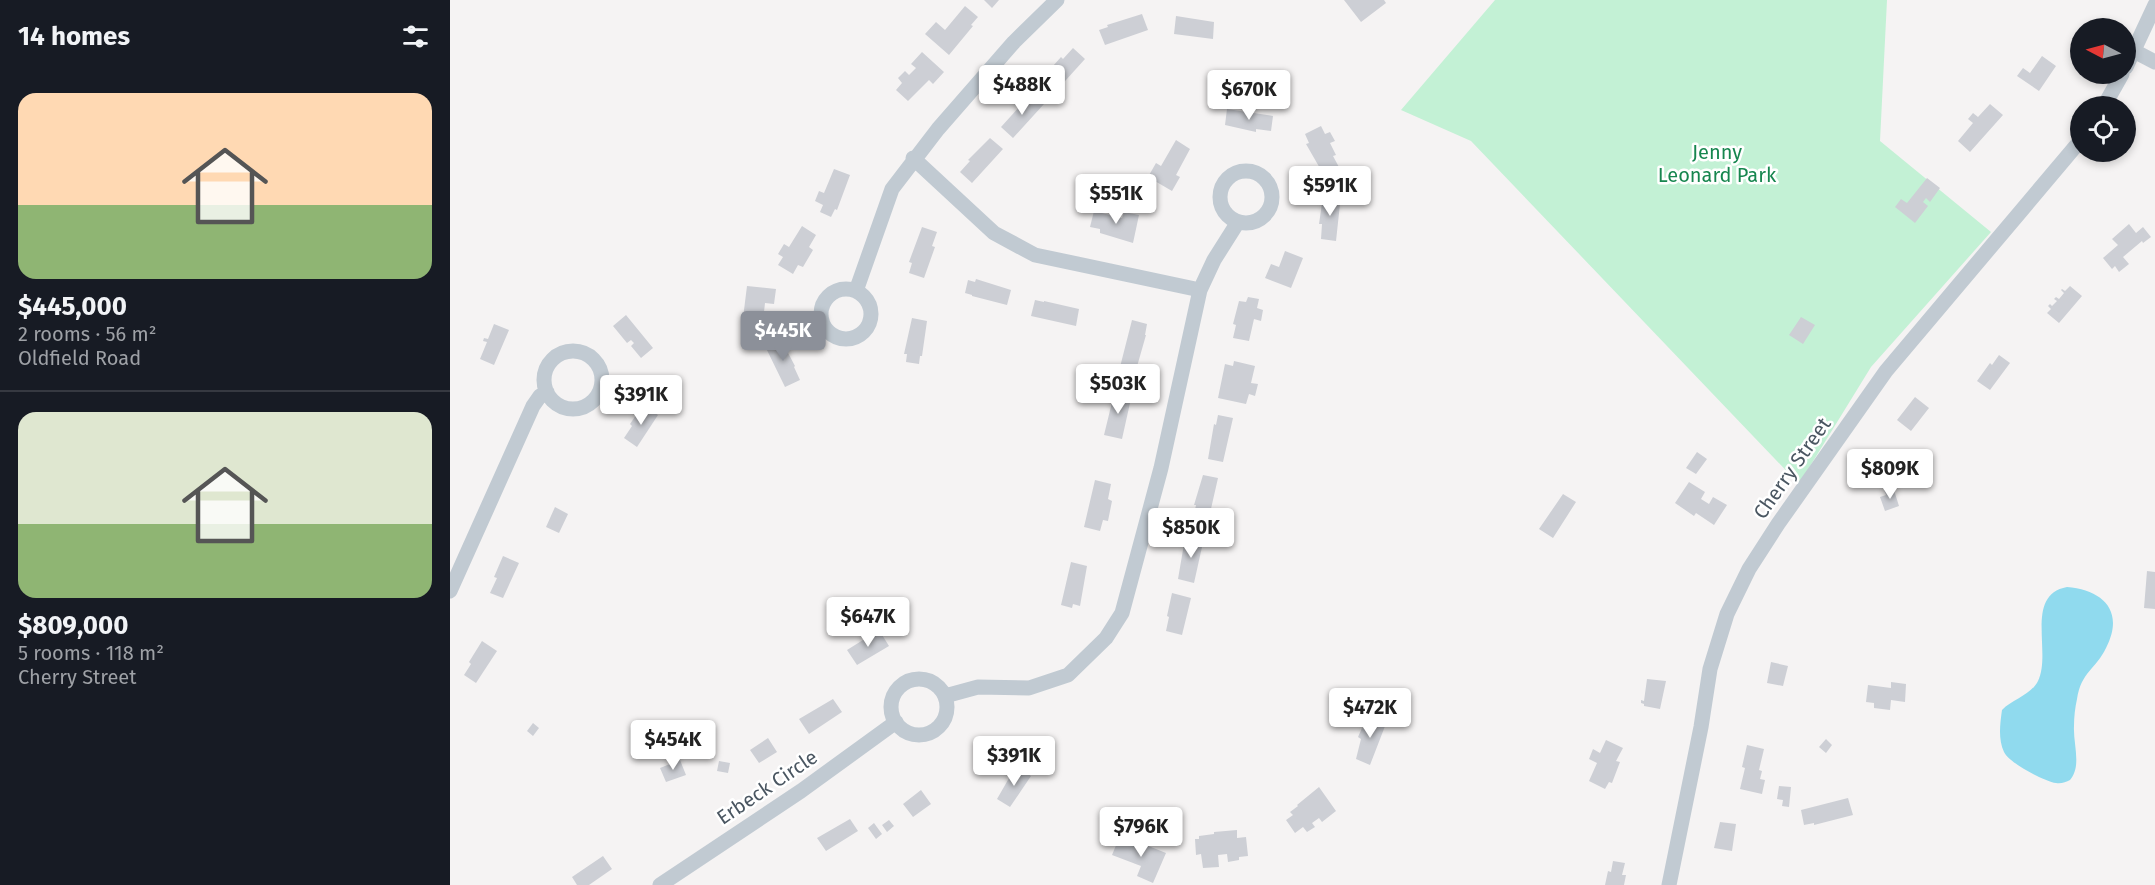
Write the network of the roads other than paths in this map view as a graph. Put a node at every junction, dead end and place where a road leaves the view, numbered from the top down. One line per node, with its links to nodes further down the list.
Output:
1 (1058, 0): 7 (street)
2 (2155, 5): 3 (street)
3 (2136, 47)
4 (2136, 52): 5 (street)
5 (2155, 62)
6 (2070, 153): 16 (street, Cherry Street)
7 (914, 158): 9 (street); 10 (street)
8 (1238, 222): 9 (street)
9 (1200, 290): 13 (street)
10 (856, 291)
11 (547, 392): 12 (street)
12 (450, 591)
13 (945, 696): 14 (street); 14 (street)
14 (896, 722): 15 (street, Erbeck Circle)
15 (660, 885)
16 (1669, 885)

